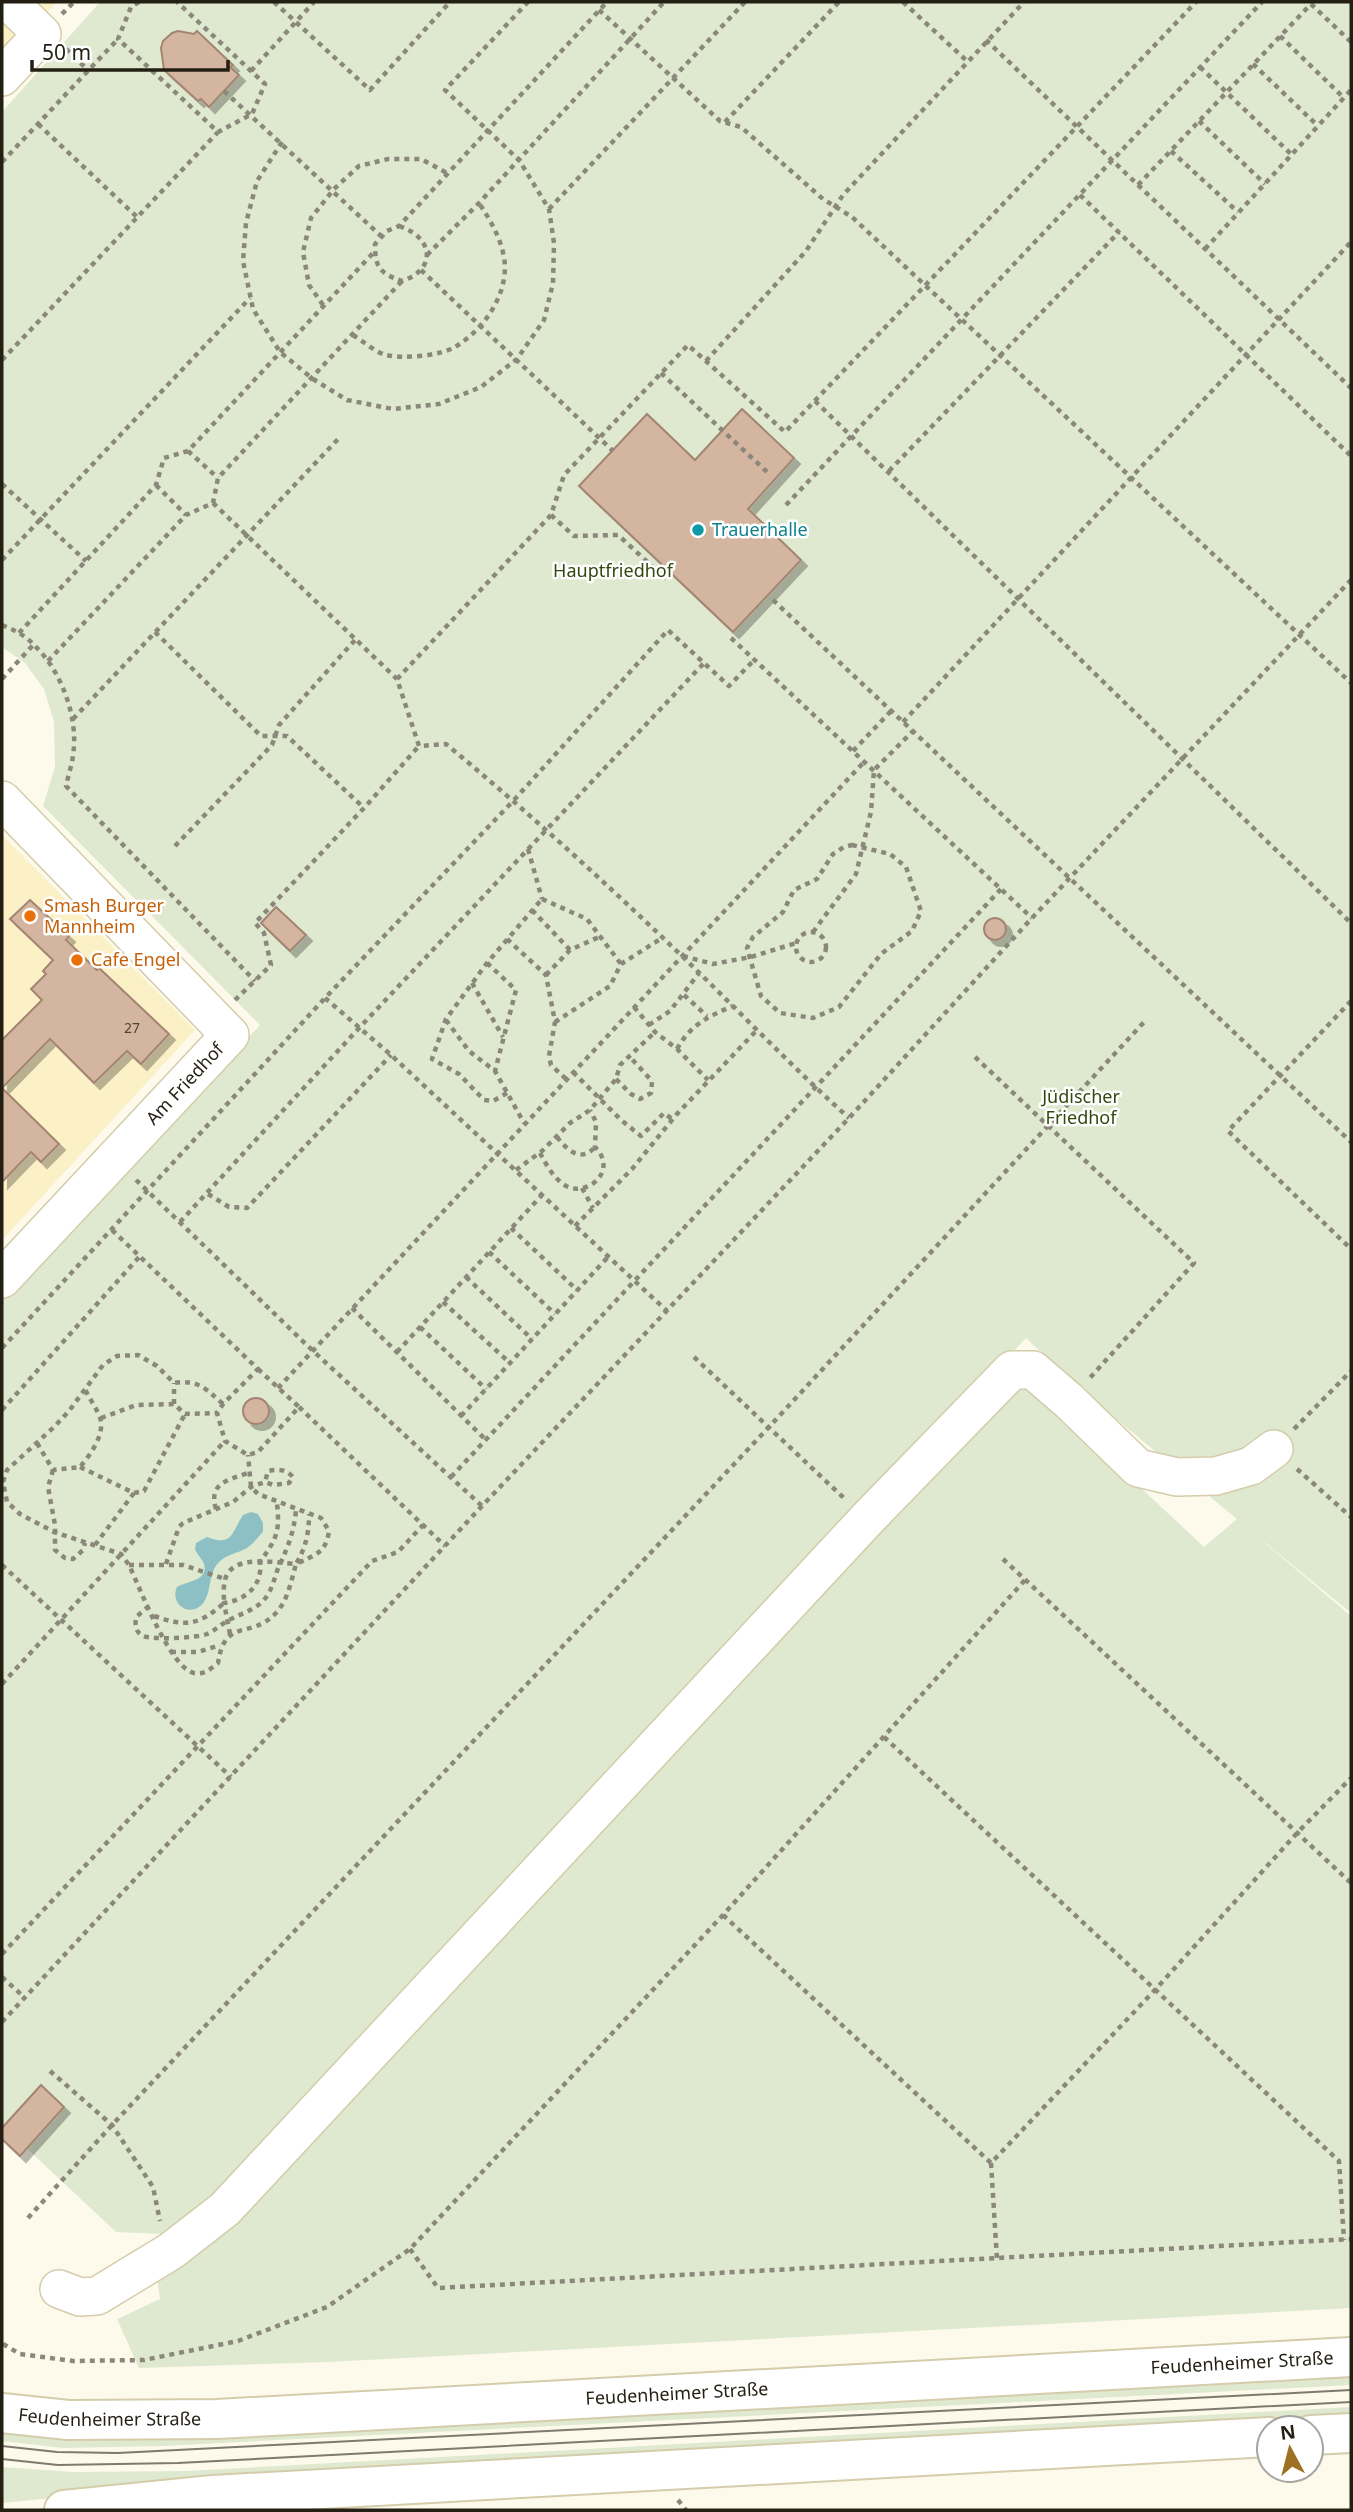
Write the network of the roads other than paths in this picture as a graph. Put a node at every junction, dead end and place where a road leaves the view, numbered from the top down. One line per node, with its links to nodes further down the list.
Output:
1 (9, 2): 2 (street)
2 (2, 77)
3 (2, 800): 4 (street, Am Friedhof)
4 (2, 1279)
5 (1274, 1449): 6 (street)
6 (59, 2289)
7 (1351, 2357): 8 (main road, Feudenheimer Straße)
8 (2, 2413)
9 (1351, 2433): 10 (main road)
10 (1325, 2434)
11 (1255, 2438): 12 (main road)
12 (64, 2510)

